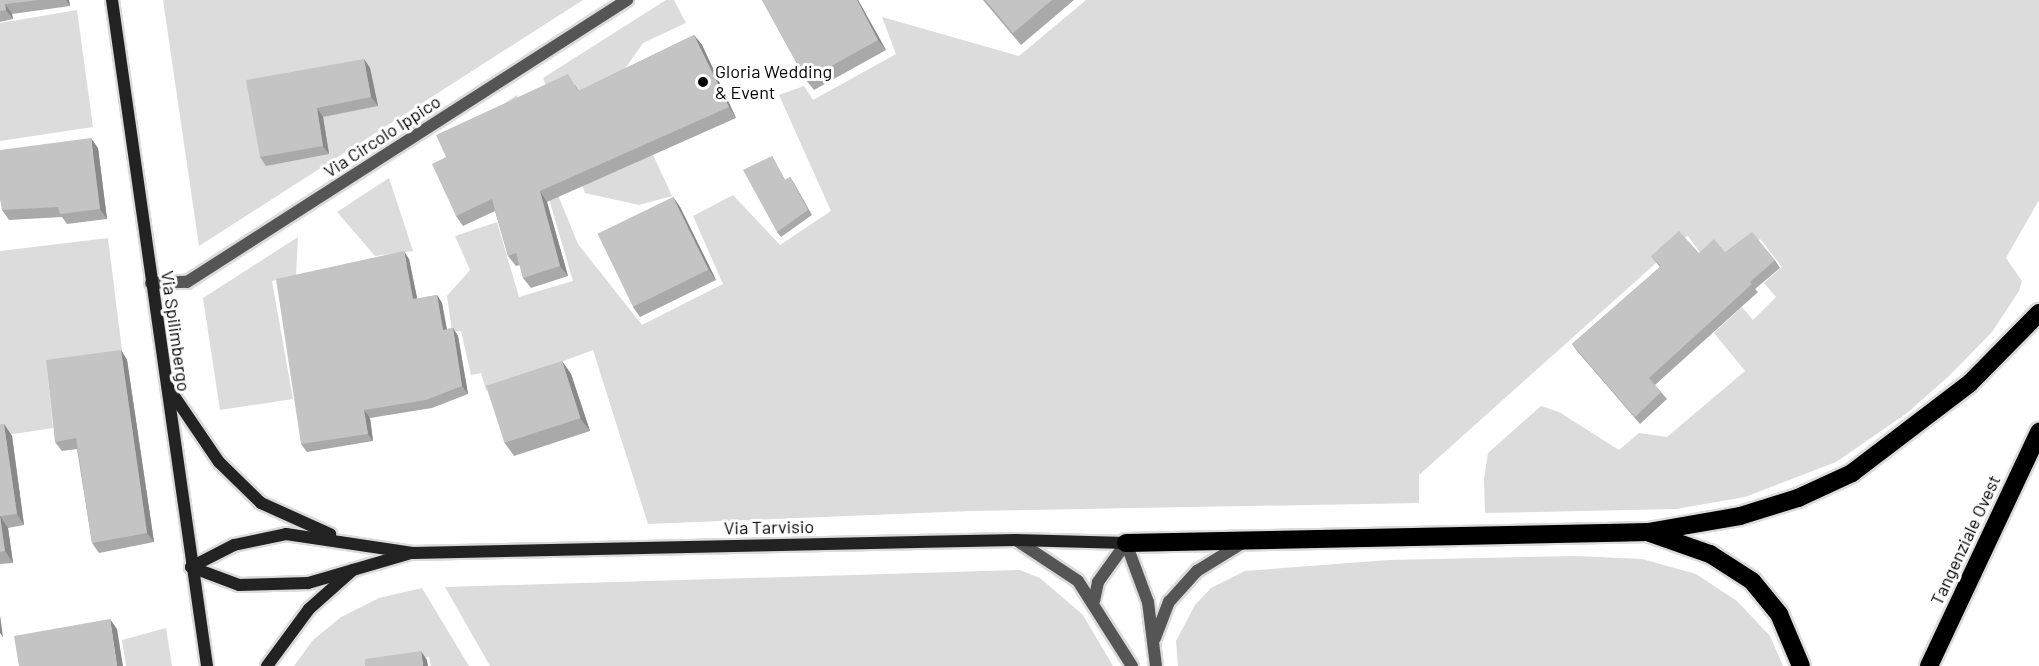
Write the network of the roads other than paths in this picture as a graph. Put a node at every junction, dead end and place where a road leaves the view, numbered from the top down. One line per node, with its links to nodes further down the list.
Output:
1 (112, 0): 3 (main road, Via Spilimbergo)
2 (627, 0): 3 (street, Via Circolo Ippico)
3 (151, 283): 5 (main road, Via Spilimbergo)
4 (2039, 313): 7 (highway)
5 (166, 384): 10 (main road, Via Tarvisio); 13 (main road, Via Spilimbergo)
6 (2039, 432): 22 (highway, Tangenziale Ovest)
7 (1648, 532): 9 (highway); 21 (highway)
8 (1016, 540): 11 (main road, Via Tarvisio); 12 (main road, Via Tarvisio); 15 (street)
9 (1245, 540): 11 (highway); 16 (street)
10 (354, 543): 12 (main road, Via Tarvisio); 13 (main road, Via Tarvisio)
11 (1126, 543): 15 (street); 16 (street)
12 (412, 553): 14 (main road, Via Tarvisio)
13 (191, 567): 14 (main road, Via Tarvisio); 17 (main road, Via Spilimbergo)
14 (356, 568): 18 (main road, Via Tarvisio)
15 (1094, 601): 19 (street)
16 (1155, 639): 20 (street)
17 (207, 666)
18 (267, 666)
19 (1132, 666)
20 (1156, 666)
21 (1801, 666)
22 (1929, 666)

